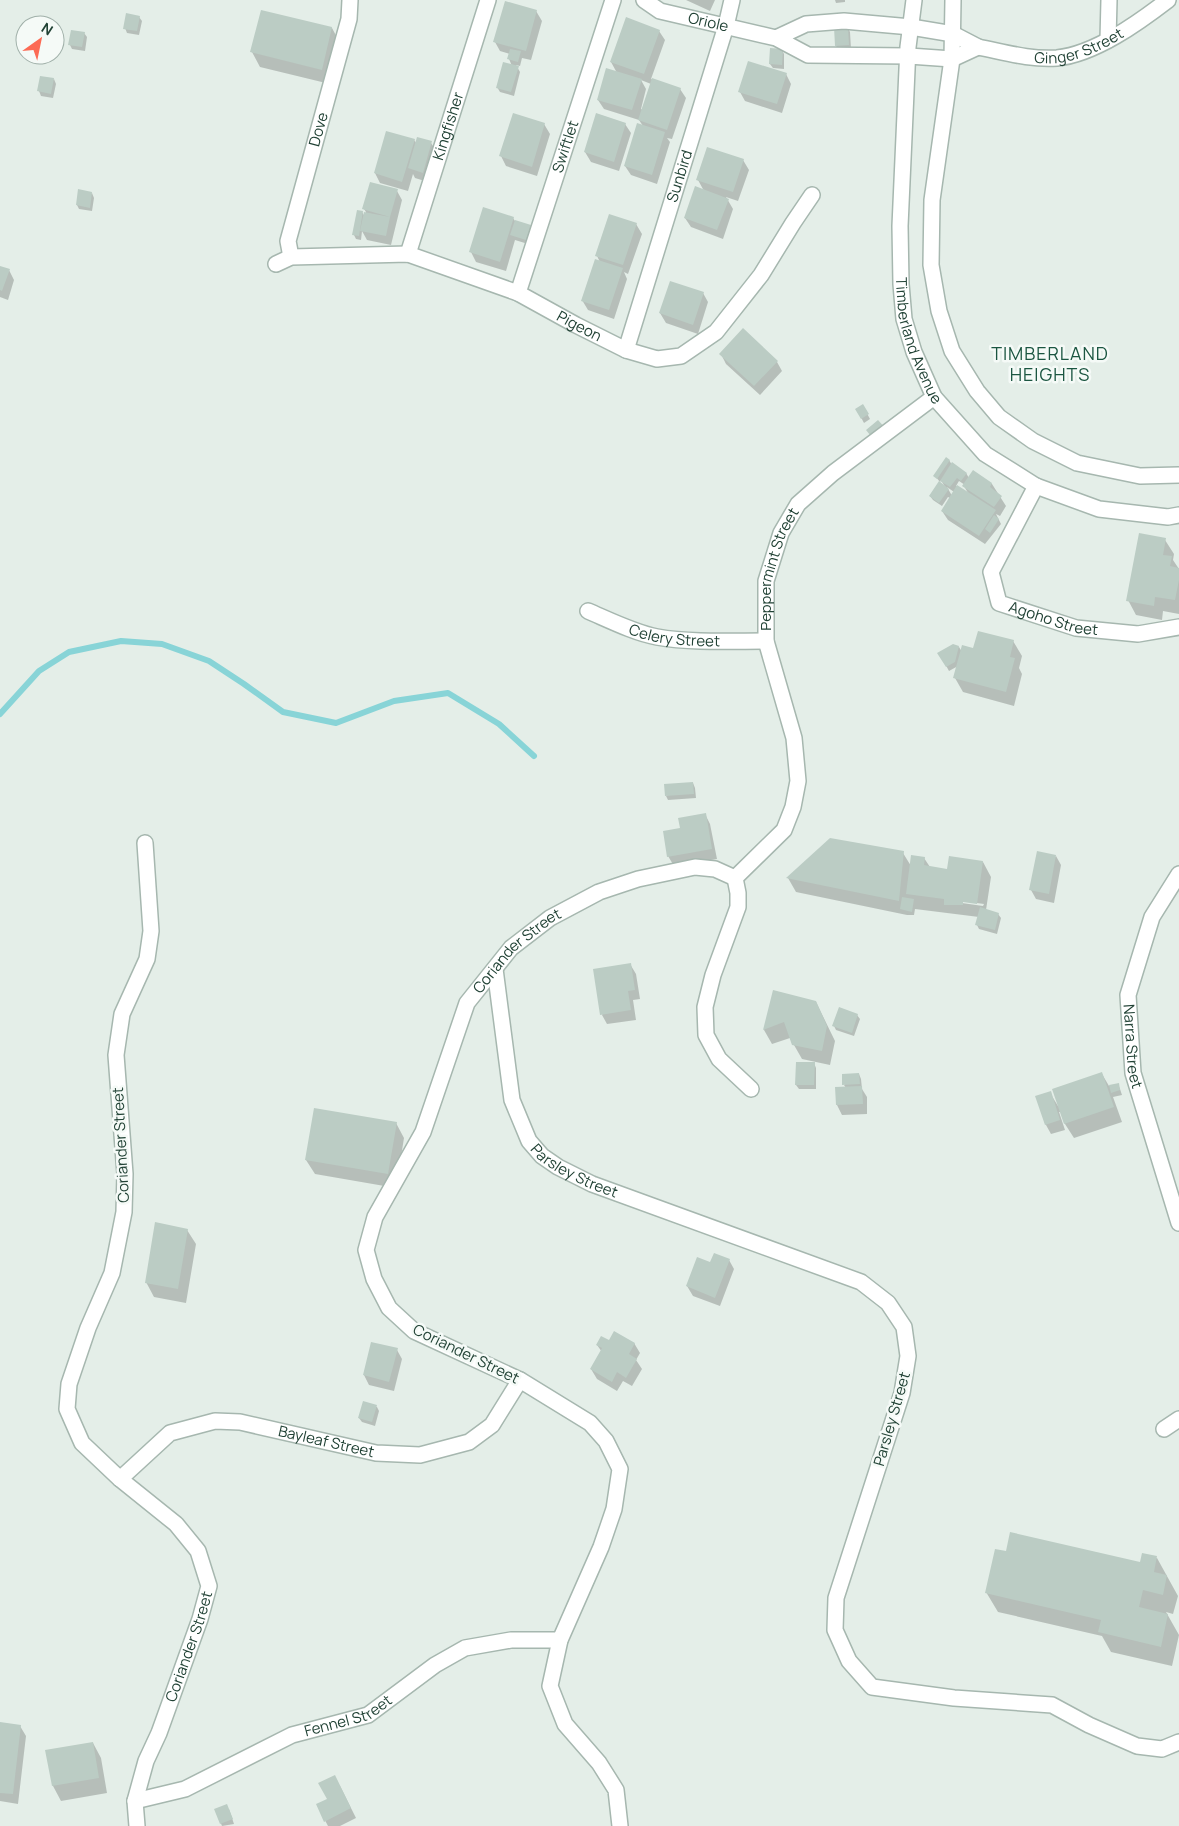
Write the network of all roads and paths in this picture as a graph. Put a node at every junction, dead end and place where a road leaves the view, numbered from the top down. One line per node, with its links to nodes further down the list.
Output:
1 (350, 0): 20 (street, Dove)
2 (488, 0): 19 (street, Kingfisher)
3 (613, 0): 22 (street, Swiftlet)
4 (644, 0): 10 (street, Oriole)
5 (732, 0): 10 (street, Sunbird)
6 (914, 0): 11 (street, Timberland Avenue)
7 (953, 0): 12 (street, Timberland Avenue)
8 (1109, 0): 14 (street)
9 (1168, 0): 14 (street, Ginger Street)
10 (726, 26): 13 (street, Oriole); 23 (street, Sunbird)
11 (911, 27): 12 (street, Ginger Street); 13 (street, Ginger Street); 16 (street, Timberland Avenue)
12 (953, 34): 15 (street, Ginger Street); 17 (street, Timberland Avenue)
13 (776, 38): 16 (street, Oriole)
14 (1108, 40): 15 (street, Ginger Street)
15 (978, 47): 17 (street)
16 (909, 56): 17 (street); 24 (street, Timberland Avenue)
17 (952, 59): 25 (street, Timberland Avenue)
18 (812, 195): 23 (street, Pigeon)
19 (408, 254): 20 (street, Pigeon); 22 (street, Pigeon)
20 (291, 257): 21 (street, Pigeon)
21 (276, 264)
22 (518, 293): 23 (street, Pigeon)
23 (626, 350)
24 (934, 397): 26 (street, Timberland Avenue); 30 (street, Peppermint Street)
25 (1179, 475)
26 (1036, 486): 27 (street, Timberland Avenue); 29 (street, Agoho Street)
27 (1179, 515)
28 (588, 610): 30 (street, Celery Street)
29 (1179, 628)
30 (766, 641): 33 (street, Peppermint Street)
31 (145, 843): 40 (street, Coriander Street)
32 (1179, 874): 36 (street, Narra Street)
33 (735, 878): 34 (street, Coriander Street); 35 (street)
34 (495, 969): 37 (street, Coriander Street); 42 (street, Parsley Street)
35 (751, 1089)
36 (1179, 1223)
37 (520, 1380): 40 (street, Bayleaf Street); 41 (street, Coriander Street)
38 (1179, 1419): 39 (street)
39 (1164, 1430)
40 (120, 1480): 43 (street, Coriander Street)
41 (560, 1640): 43 (street, Fennel Street); 45 (street, Coriander Street)
42 (1179, 1742)
43 (135, 1801): 44 (street, Coriander Street)
44 (137, 1826)
45 (620, 1826)

